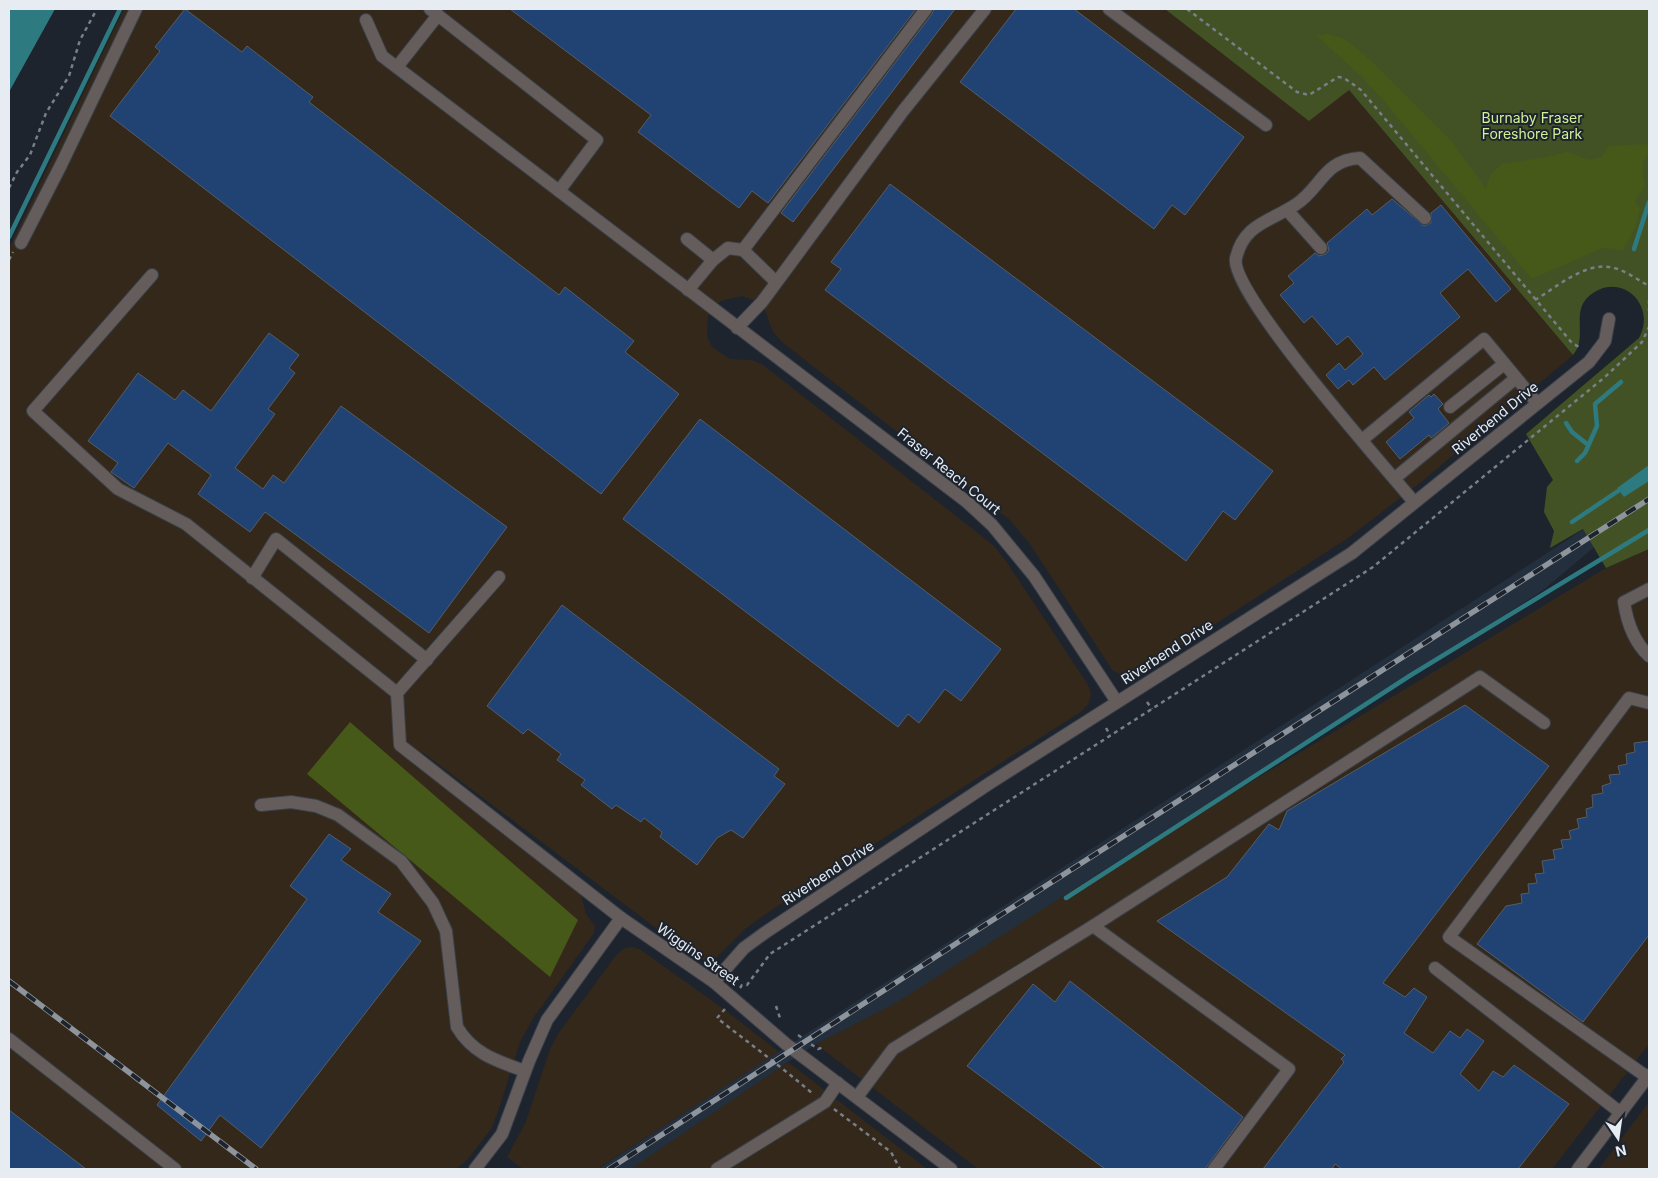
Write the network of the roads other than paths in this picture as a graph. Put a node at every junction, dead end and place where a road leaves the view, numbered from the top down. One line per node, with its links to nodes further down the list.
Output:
1 (136, 9): 13 (street)
2 (926, 9): 15 (street)
3 (985, 9): 18 (street)
4 (1109, 9): 8 (street)
5 (434, 12): 7 (street); 9 (street)
6 (366, 20): 7 (street, Fraser Reach Court)
7 (397, 67): 9 (street, Fraser Reach Court)
8 (1266, 125)
9 (559, 191): 19 (street, Fraser Reach Court)
10 (1287, 210): 11 (street); 14 (street); 26 (street)
11 (1425, 218)
12 (687, 239): 16 (street)
13 (20, 243)
14 (1321, 248)
15 (743, 250): 16 (street); 18 (street)
16 (713, 260): 19 (street)
17 (152, 275): 30 (street)
18 (776, 282): 21 (street)
19 (688, 290): 21 (street, Fraser Reach Court)
20 (1609, 319): 24 (street, Riverbend Drive)
21 (736, 328): 35 (street, Fraser Reach Court)
22 (1504, 364): 23 (street); 25 (street); 26 (street)
23 (1516, 378): 24 (street); 27 (street)
24 (1537, 403): 28 (street, Riverbend Drive)
25 (1450, 408)
26 (1362, 440): 27 (street)
27 (1395, 478): 28 (street)
28 (1414, 502): 35 (street, Riverbend Drive)
29 (499, 577): 33 (street)
30 (252, 578): 33 (street); 34 (street)
31 (1649, 589): 32 (street)
32 (1649, 656)
33 (426, 660): 34 (street)
34 (397, 693): 39 (street, Wiggins Street)
35 (1117, 702): 42 (street, Riverbend Drive)
36 (1649, 703): 45 (street)
37 (1544, 723): 40 (street)
38 (261, 805): 44 (street)
39 (621, 918): 42 (street, Wiggins Street); 44 (street)
40 (1093, 926): 47 (street); 53 (street)
41 (1435, 968): 48 (street)
42 (714, 982): 46 (street, Wiggins Street)
43 (9, 1039): 49 (street)
44 (525, 1071): 50 (street)
45 (1648, 1076): 48 (street)
46 (838, 1083): 47 (street, Wiggins Street); 51 (street)
47 (857, 1097): 52 (street, Wiggins Street)
48 (1621, 1113): 54 (street)
49 (175, 1169)
50 (475, 1169)
51 (717, 1169)
52 (951, 1169)
53 (1214, 1169)
54 (1578, 1169)

